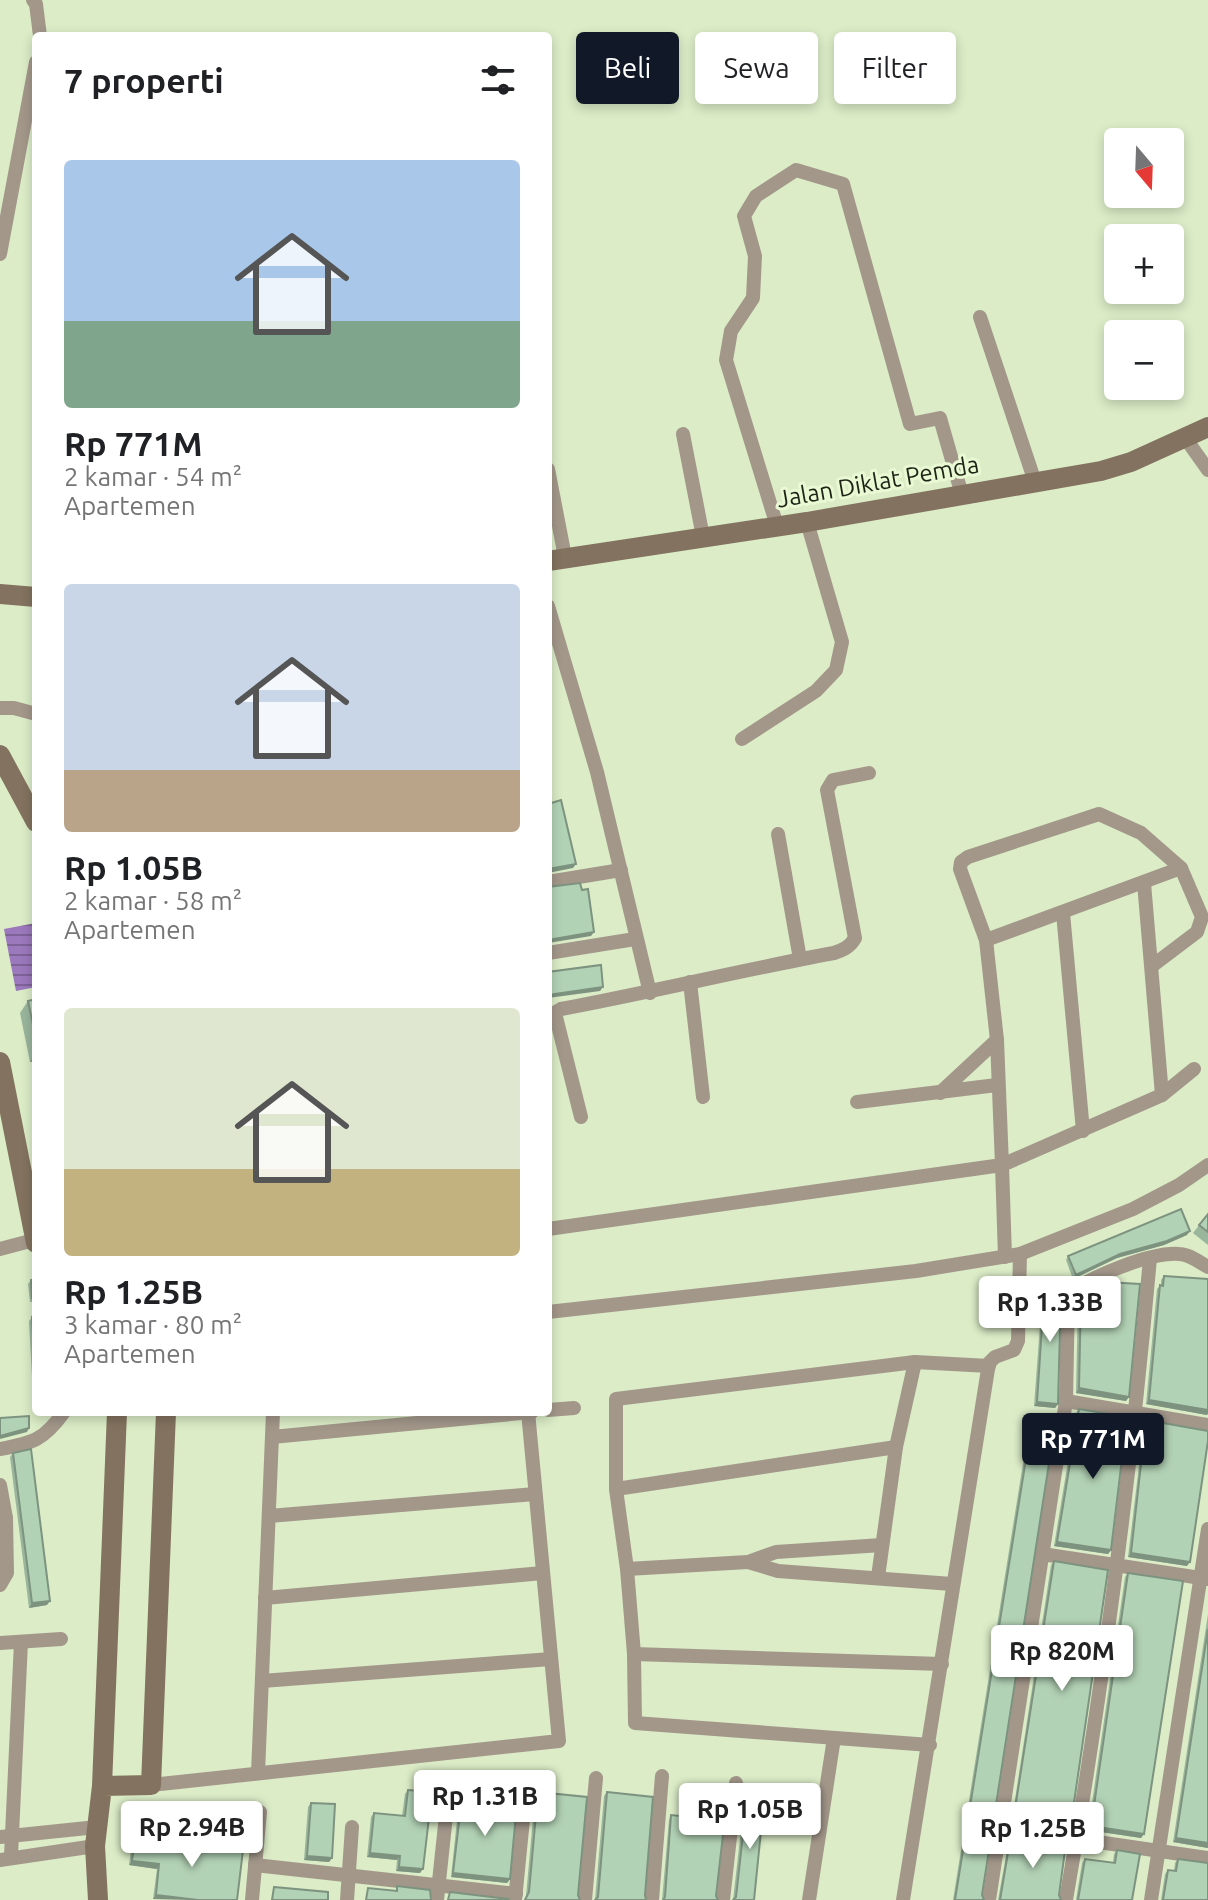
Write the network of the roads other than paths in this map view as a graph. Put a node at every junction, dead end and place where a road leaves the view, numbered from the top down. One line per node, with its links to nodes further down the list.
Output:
1 (33, 0): 2 (street)
2 (40, 32)
3 (32, 83): 4 (street)
4 (0, 254)
5 (980, 317): 10 (street)
6 (1208, 427): 8 (street, Jalan Diklat Pemda)
7 (683, 434): 15 (street)
8 (1186, 439): 9 (street); 10 (street, Jalan Diklat Pemda)
9 (1208, 470)
10 (1035, 482): 11 (street, Jalan Diklat Pemda)
11 (962, 495): 13 (street, Jalan Diklat Pemda); 14 (street)
12 (552, 514): 16 (street)
13 (807, 522): 14 (street, Jalan Diklat Pemda); 22 (street)
14 (777, 526): 15 (street, Jalan Diklat Pemda)
15 (703, 537): 16 (street, Jalan Diklat Pemda)
16 (556, 559)
17 (0, 594): 18 (street)
18 (32, 597)
19 (552, 620): 28 (street)
20 (0, 708): 21 (street)
21 (32, 713)
22 (742, 739)
23 (0, 755): 25 (street)
24 (869, 773): 35 (street)
25 (32, 815)
26 (778, 834): 35 (street)
27 (1181, 868): 30 (street); 33 (street); 36 (street)
28 (621, 870): 29 (street); 32 (street)
29 (552, 881)
30 (1144, 883): 31 (street); 36 (street)
31 (1063, 913): 33 (street); 48 (street)
32 (635, 939): 34 (street); 38 (street)
33 (986, 940): 39 (street)
34 (552, 952)
35 (800, 959): 37 (street)
36 (1152, 966): 44 (street)
37 (690, 982): 38 (street); 45 (street)
38 (650, 993): 47 (street)
39 (997, 1040): 42 (street); 43 (street)
40 (0, 1062): 51 (street)
41 (1194, 1069): 44 (street)
42 (997, 1085): 43 (street); 49 (street)
43 (940, 1093): 46 (street)
44 (1162, 1095): 48 (street)
45 (703, 1097)
46 (857, 1102)
47 (581, 1117)
48 (1083, 1131): 49 (street)
49 (1002, 1165): 52 (street); 55 (street)
50 (1208, 1165): 55 (street)
51 (32, 1227)
52 (552, 1228)
53 (32, 1243): 54 (street)
54 (0, 1249)
55 (1012, 1256): 58 (street); 60 (street)
56 (1150, 1258): 57 (street); 61 (street); 64 (street)
57 (1208, 1267)
58 (552, 1312)
59 (915, 1362): 60 (street); 73 (street); 76 (street)
60 (989, 1366): 89 (street)
61 (1066, 1401): 64 (street); 82 (street)
62 (574, 1408): 63 (street)
63 (552, 1410)
64 (1136, 1413): 71 (street); 84 (street)
65 (61, 1416): 74 (street)
66 (117, 1416): 106 (street)
67 (166, 1416): 105 (street)
68 (273, 1416): 72 (street)
69 (489, 1416): 72 (street)
70 (530, 1416): 77 (street)
71 (1208, 1425)
72 (272, 1437): 78 (street)
73 (896, 1447): 76 (street); 81 (street)
74 (0, 1449)
75 (0, 1485): 79 (street)
76 (616, 1489): 85 (street)
77 (535, 1494): 78 (street); 86 (street)
78 (269, 1516): 91 (street)
79 (3, 1518): 90 (street)
80 (1208, 1529): 88 (street)
81 (882, 1545): 83 (street); 87 (street)
82 (1042, 1554): 84 (street); 112 (street)
83 (748, 1562): 85 (street); 87 (street)
84 (1118, 1564): 88 (street); 116 (street)
85 (627, 1569): 95 (street)
86 (543, 1573): 91 (street); 96 (street)
87 (878, 1577): 89 (street)
88 (1204, 1578): 117 (street)
89 (952, 1584): 97 (street)
90 (0, 1585)
91 (265, 1598): 98 (street)
92 (61, 1639): 93 (street)
93 (21, 1642): 94 (street); 114 (street)
94 (0, 1643)
95 (634, 1654): 97 (street); 99 (street)
96 (551, 1659): 98 (street); 101 (street)
97 (942, 1664): 100 (street)
98 (262, 1681): 101 (street)
99 (834, 1738): 100 (street); 131 (street)
100 (930, 1745): 132 (street)
101 (258, 1773): 105 (street)
102 (662, 1776): 129 (street)
103 (596, 1778): 128 (street)
104 (736, 1783): 130 (street)
105 (147, 1785): 106 (street)
106 (107, 1786): 115 (street)
107 (526, 1789): 123 (street)
108 (448, 1797): 122 (street)
109 (260, 1812): 113 (street)
110 (156, 1824): 113 (street)
111 (352, 1827): 121 (street)
112 (1002, 1828): 116 (street); 133 (street)
113 (258, 1833): 120 (street)
114 (6, 1837): 115 (street); 118 (street)
115 (96, 1837): 118 (street); 124 (street)
116 (1077, 1839): 117 (street); 134 (street)
117 (1159, 1852): 119 (street); 135 (street)
118 (6, 1858)
119 (1208, 1858)
120 (255, 1865): 121 (street); 125 (street)
121 (349, 1875): 122 (street); 126 (street)
122 (440, 1884): 123 (street); 127 (street)
123 (515, 1897)
124 (98, 1900)
125 (252, 1900)
126 (347, 1900)
127 (437, 1900)
128 (585, 1900)
129 (652, 1900)
130 (723, 1900)
131 (809, 1900)
132 (903, 1900)
133 (989, 1900)
134 (1066, 1900)
135 (1151, 1900)

